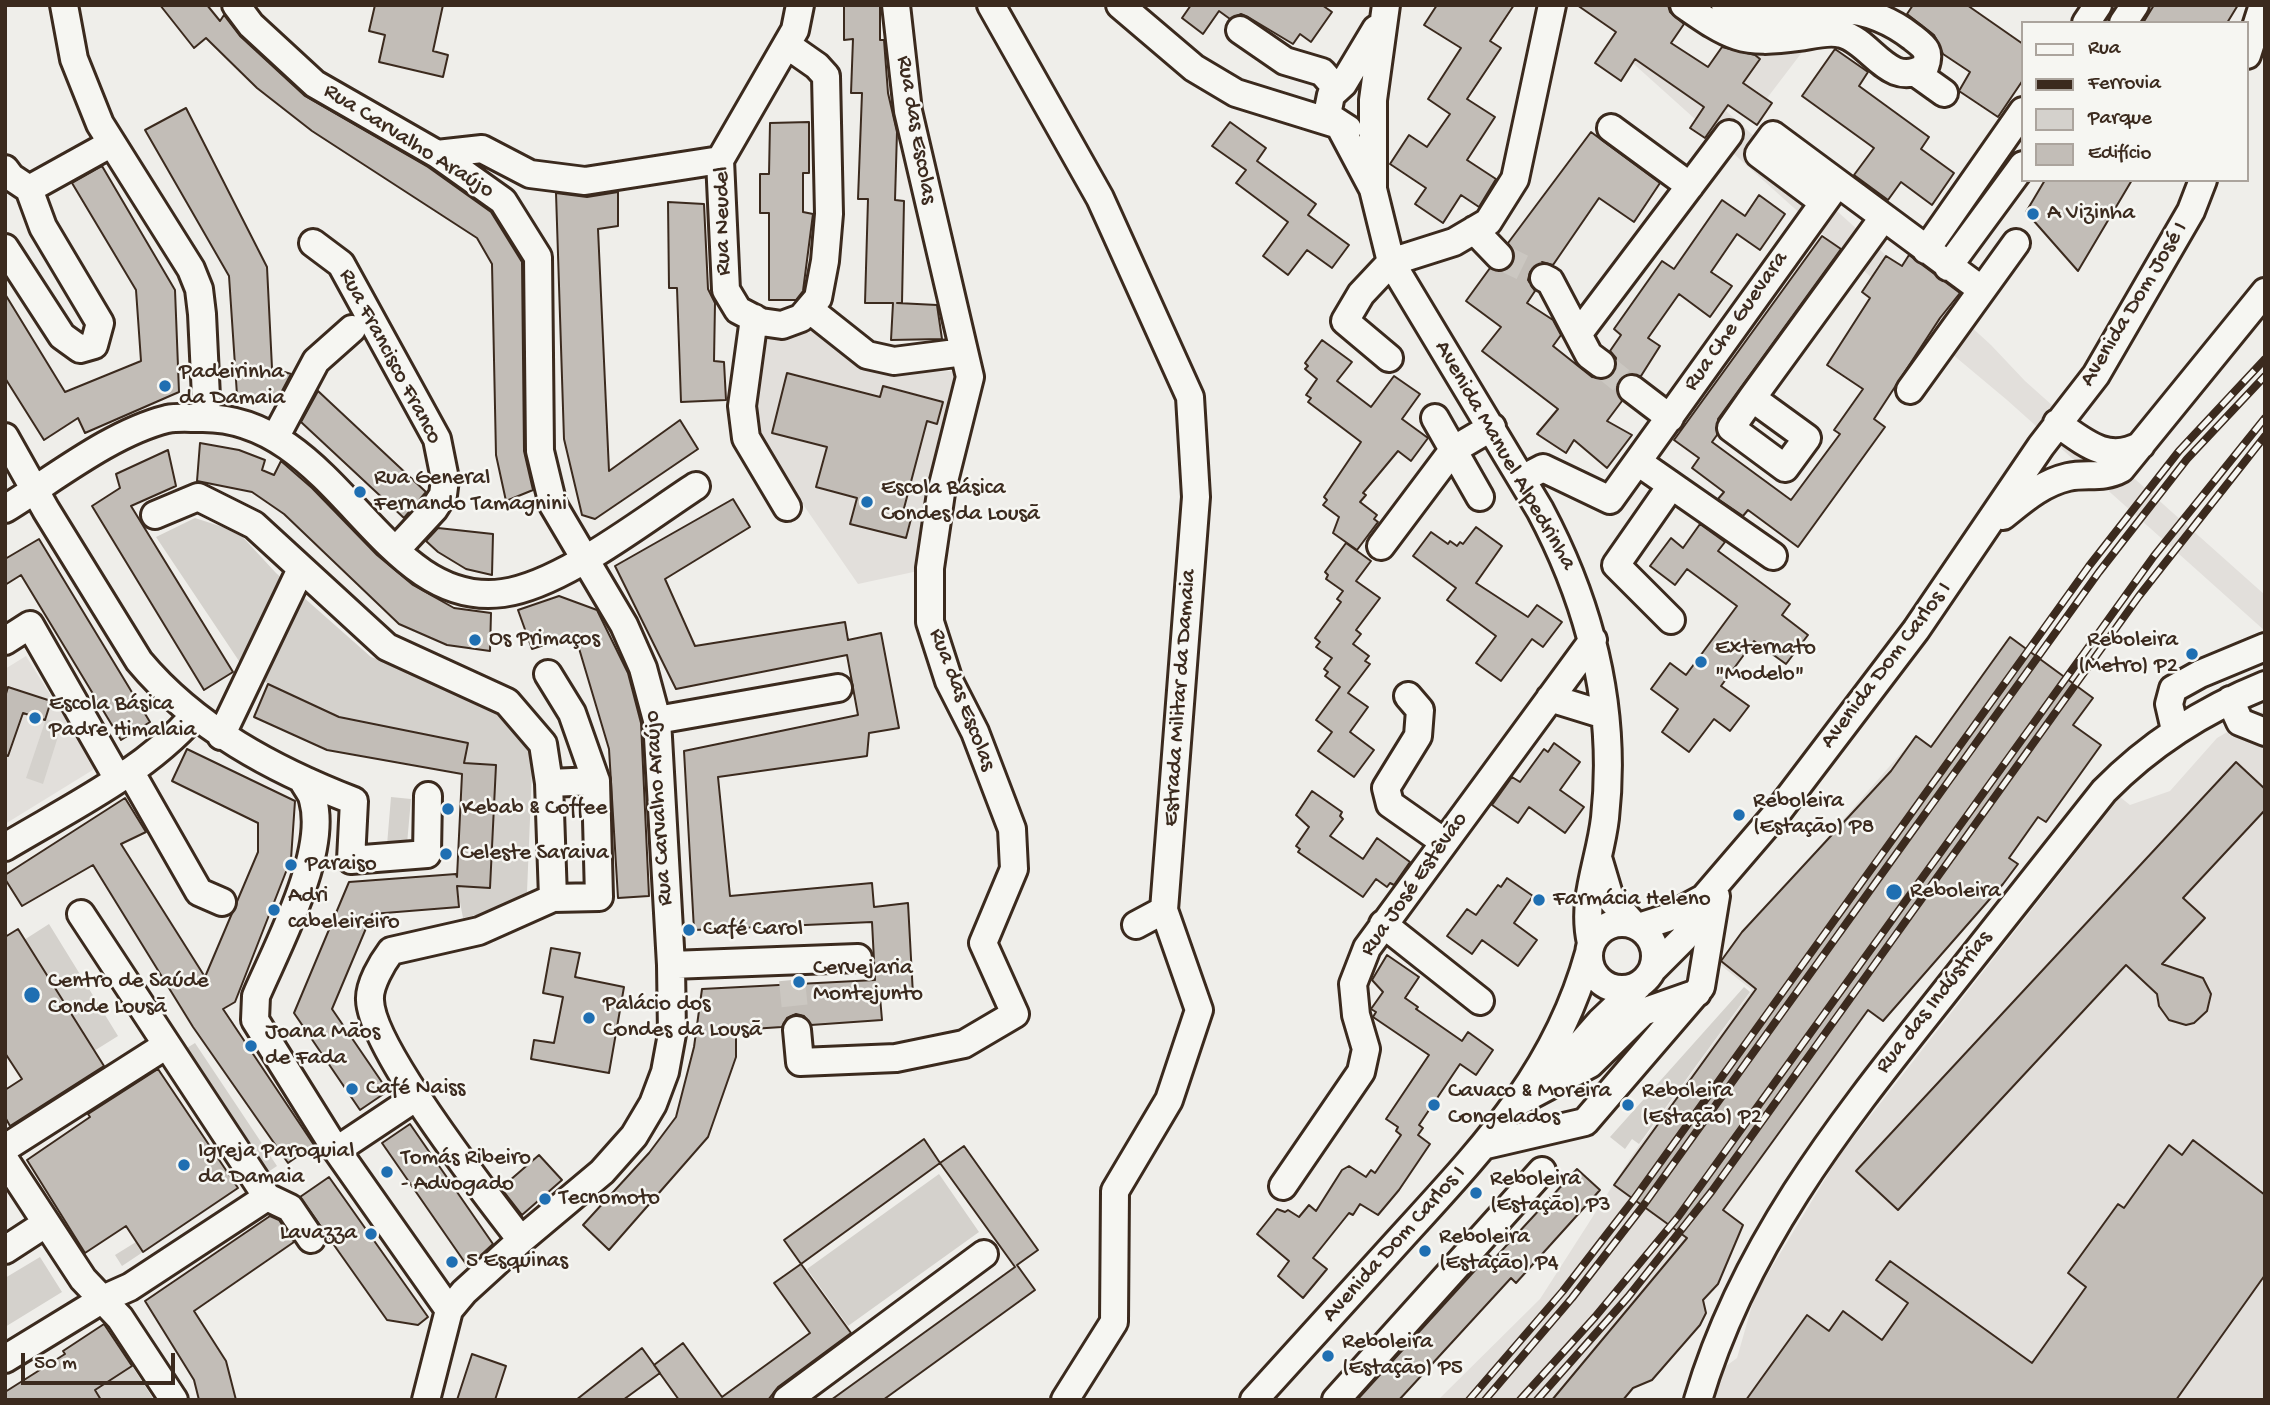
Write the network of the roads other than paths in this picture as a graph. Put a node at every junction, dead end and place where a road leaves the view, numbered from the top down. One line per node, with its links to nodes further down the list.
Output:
1 (64, 5): 29 (street)
2 (236, 5): 30 (street, Rua Carvalho Araújo)
3 (800, 5): 18 (street, Rua Neudel)
4 (896, 5): 54 (street, Rua das Escolas)
5 (990, 5): 113 (street, Estrada Militar da Damaia)
6 (1120, 5): 23 (street)
7 (1552, 5): 39 (street)
8 (1684, 5): 20 (street)
9 (1725, 5): 13 (street)
10 (2098, 5): 15 (street)
11 (2135, 5): 16 (street)
12 (2263, 5): 19 (street)
13 (1879, 11): 20 (street)
14 (1384, 12): 21 (street, Avenida Manuel Alpedrinha); 24 (street, Avenida Manuel Alpedrinha)
15 (2087, 21)
16 (2124, 21)
17 (1240, 30): 21 (street)
18 (787, 45): 31 (street, Rua Neudel); 50 (street)
19 (2249, 49)
20 (1916, 73): 22 (street)
21 (1338, 88): 23 (street); 24 (street); 26 (street, Avenida Manuel Alpedrinha)
22 (1944, 93)
23 (1272, 103): 26 (street)
24 (1374, 104): 26 (street); 37 (street, Avenida Manuel Alpedrinha)
25 (2022, 112): 43 (street)
26 (1338, 125): 37 (street, Avenida Manuel Alpedrinha)
27 (1611, 128): 35 (street)
28 (1729, 134): 35 (street)
29 (112, 143): 36 (street); 60 (street)
30 (437, 155): 31 (street); 82 (street, Rua Carvalho Araújo)
31 (720, 160): 51 (street, Rua Neudel)
32 (2022, 166): 46 (street)
33 (5, 169): 36 (street)
34 (2202, 182): 63 (street, Avenida Dom José I)
35 (1690, 186): 53 (street)
36 (29, 188): 42 (street)
37 (1373, 189): 45 (street, Avenida Manuel Alpedrinha)
38 (1883, 218): 43 (street); 59 (street); 62 (street, Rua Che Guevara)
39 (1474, 230): 44 (street); 45 (street)
40 (313, 243): 80 (street, Rua Francisco Franco)
41 (2016, 243): 48 (street)
42 (5, 248)
43 (1926, 250): 46 (street)
44 (1499, 256)
45 (1391, 262): 55 (street); 64 (street, Avenida Manuel Alpedrinha)
46 (1948, 267): 48 (street)
47 (1544, 278): 53 (street)
48 (1982, 290): 58 (street)
49 (2265, 292): 67 (street)
50 (809, 309): 51 (street); 54 (street)
51 (754, 318): 75 (street)
52 (352, 329): 66 (street)
53 (1579, 333): 56 (street)
54 (964, 352): 125 (street, Rua das Escolas)
55 (1389, 358)
56 (1601, 364)
57 (1632, 388): 62 (street)
58 (1910, 390)
59 (1752, 398)
60 (207, 418): 66 (street); 73 (street)
61 (1435, 418): 68 (street)
62 (1670, 418): 69 (street, Rua Che Guevara)
63 (2057, 424): 67 (street); 78 (street, Avenida Dom Carlos I)
64 (1492, 427): 68 (street); 70 (street, Avenida Manuel Alpedrinha)
65 (5, 437): 73 (street)
66 (275, 438): 80 (street)
67 (2141, 445): 78 (street)
68 (1453, 450): 74 (street); 79 (street)
69 (1638, 462): 70 (street, Rua Che Guevara); 72 (street)
70 (1522, 480): 85 (street, Avenida Manuel Alpedrinha)
71 (696, 486): 82 (street)
72 (1671, 486): 81 (street); 84 (street)
73 (35, 491): 76 (street); 95 (street)
74 (1480, 497)
75 (787, 507)
76 (5, 509)
77 (155, 515): 83 (street)
78 (1990, 525): 110 (street, Avenida Dom Carlos I)
79 (1381, 547)
80 (396, 550): 82 (street)
81 (1773, 556)
82 (583, 559): 96 (street, Rua Carvalho Araújo)
83 (301, 569): 99 (street); 103 (street)
84 (1671, 620)
85 (1593, 640): 92 (street, Rua José Estêvão); 94 (street, Avenida Manuel Alpedrinha)
86 (5, 641): 100 (street)
87 (2265, 647): 97 (street)
88 (548, 674): 102 (street)
89 (838, 688): 96 (street)
90 (1408, 696): 105 (street)
91 (2262, 696): 93 (street, Rua das Indústrias)
92 (1550, 698): 94 (street); 105 (street, Rua José Estêvão)
93 (2230, 700): 97 (street, Rua das Indústrias); 98 (street)
94 (1605, 715): 107 (street, Avenida Manuel Alpedrinha)
95 (194, 716): 99 (street); 100 (street)
96 (657, 720): 120 (street, Rua Carvalho Araújo)
97 (2175, 730): 151 (street, Rua das Indústrias)
98 (2265, 732)
99 (221, 736): 101 (street)
100 (124, 775): 106 (street); 112 (street)
101 (303, 781): 108 (street); 109 (street)
102 (596, 781): 103 (street); 111 (street)
103 (549, 783): 111 (street)
104 (428, 796): 109 (street)
105 (1444, 842): 115 (street, Rua José Estêvão)
106 (5, 847)
107 (1599, 859): 117 (street, Avenida Manuel Alpedrinha); 118 (street, Avenida Manuel Alpedrinha)
108 (311, 860): 109 (street); 132 (street)
109 (351, 860)
110 (1712, 890): 117 (street, Avenida Dom Carlos I); 121 (street, Avenida Dom Carlos I); 122 (street)
111 (553, 898): 129 (street)
112 (222, 902)
113 (1164, 910): 116 (street); 148 (street, Estrada Militar da Damaia)
114 (81, 914): 127 (street)
115 (1382, 924): 123 (street); 135 (street, Rua José Estêvão)
116 (1136, 925)
117 (1636, 926): 118 (street); 121 (street)
118 (1590, 948): 121 (street); 128 (street)
119 (858, 958): 120 (street)
120 (671, 964): 139 (street, Rua Carvalho Araújo)
121 (1647, 976): 124 (street); 128 (street, Avenida Dom Carlos I)
122 (1697, 993): 124 (street); 126 (street)
123 (1480, 1001)
124 (1667, 1003): 126 (street); 128 (street)
125 (797, 1030)
126 (1665, 1030): 130 (street)
127 (165, 1046): 131 (street); 136 (street)
128 (1524, 1094): 130 (street, Avenida Dom Carlos I)
129 (415, 1098): 132 (street); 139 (street)
130 (1486, 1145): 149 (street, Avenida Dom Carlos I)
131 (5, 1148)
132 (337, 1150): 143 (street)
133 (5, 1160): 137 (street)
134 (1542, 1171): 150 (street)
135 (1283, 1186)
136 (267, 1197): 138 (street); 142 (street)
137 (45, 1224): 140 (street); 142 (street)
138 (311, 1239)
139 (521, 1240): 143 (street, Rua Carvalho Araújo)
140 (5, 1250)
141 (984, 1254): 147 (street)
142 (103, 1299): 144 (street); 145 (street)
143 (449, 1310): 146 (street, Rua Carvalho Araújo)
144 (5, 1359)
145 (174, 1400)
146 (426, 1400)
147 (787, 1400)
148 (1065, 1400)
149 (1254, 1400)
150 (1336, 1400)
151 (1698, 1400)

